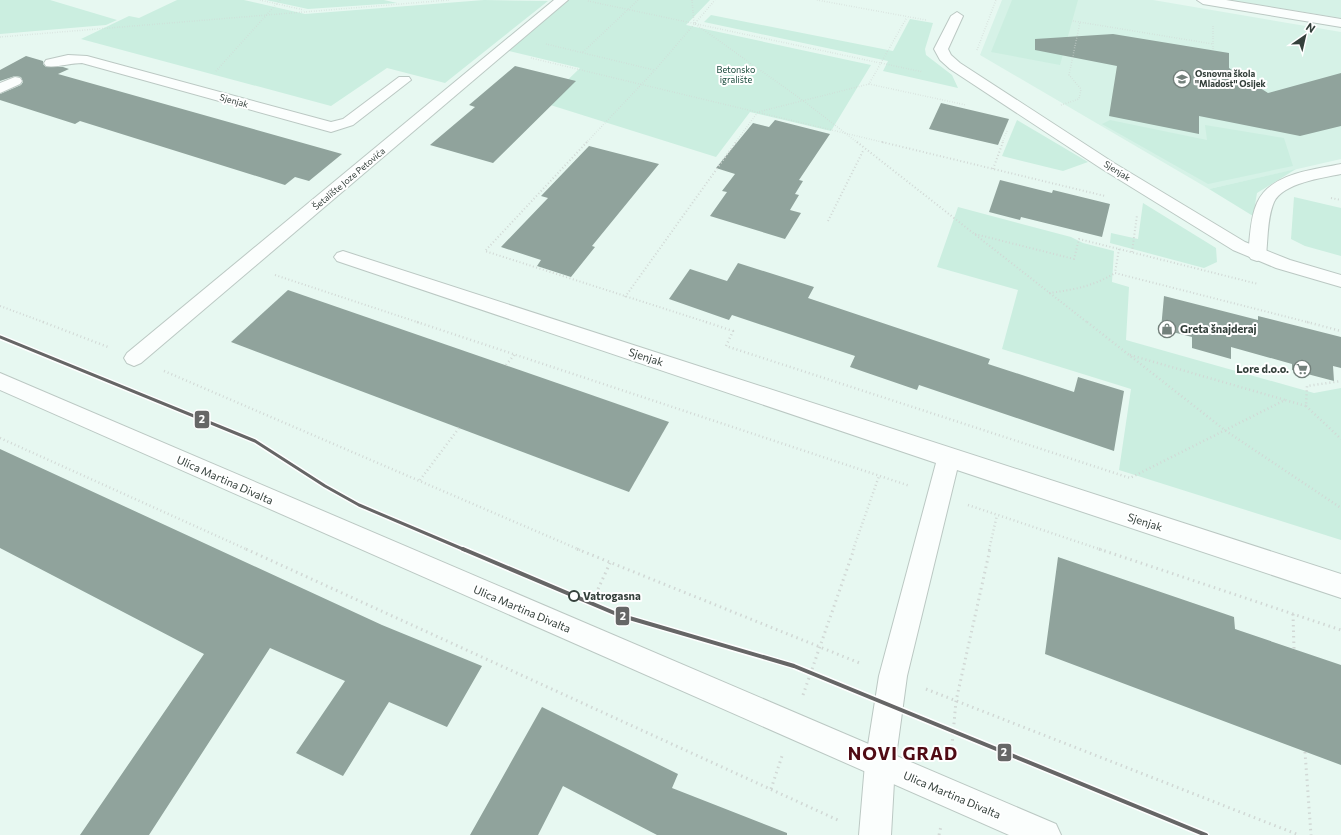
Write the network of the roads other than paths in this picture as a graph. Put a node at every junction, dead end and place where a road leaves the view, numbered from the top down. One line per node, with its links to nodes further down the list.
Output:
1 (562, 0): 13 (street, Šetalište Joze Petovića)
2 (1203, 0): 4 (street)
3 (954, 21): 10 (street, Sjenjak)
4 (1341, 23)
5 (51, 63): 6 (street, Sjenjak)
6 (404, 80)
7 (15, 81): 8 (street)
8 (0, 89)
9 (1341, 169): 10 (street)
10 (1256, 255): 12 (street, Sjenjak)
11 (343, 257): 15 (street, Sjenjak)
12 (1341, 281)
13 (134, 358)
14 (0, 381): 17 (street, Ulica Martina Divalta)
15 (949, 458): 16 (street, Sjenjak); 17 (street)
16 (1341, 586)
17 (880, 764): 18 (street); 19 (street, Ulica Martina Divalta)
18 (875, 835)
19 (1045, 835)

